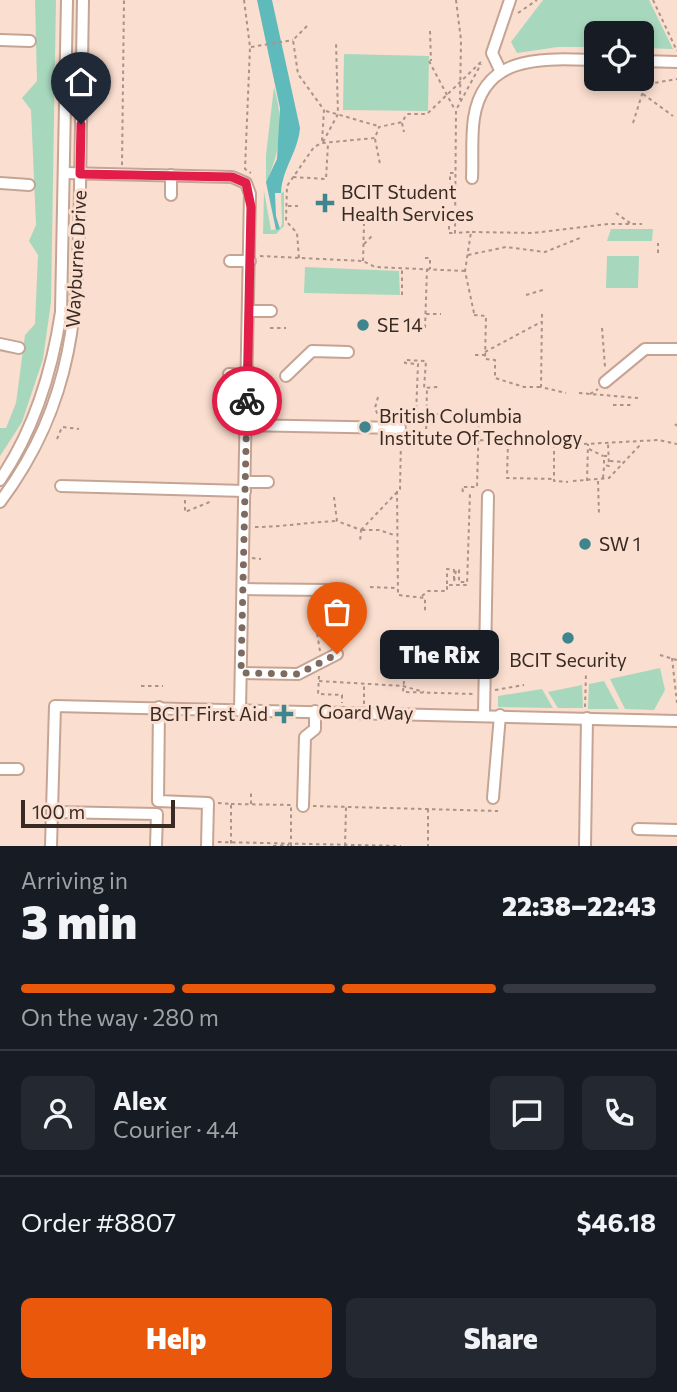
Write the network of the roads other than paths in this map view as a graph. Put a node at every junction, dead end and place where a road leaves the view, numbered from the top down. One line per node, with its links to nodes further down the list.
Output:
1 (67, 0): 10 (street, Wayburne Drive)
2 (83, 0): 11 (street, Wayburne Drive)
3 (510, 0): 9 (street)
4 (0, 40): 5 (street)
5 (30, 41)
6 (584, 60): 9 (street)
7 (654, 61): 8 (street)
8 (677, 62)
9 (500, 72): 13 (street)
10 (64, 173): 11 (street); 31 (street, Wayburne Drive)
11 (80, 174): 12 (street); 36 (street, Wayburne Drive)
12 (171, 176): 16 (street); 17 (street)
13 (472, 178)
14 (0, 183): 15 (street)
15 (29, 185)
16 (171, 195)
17 (252, 258): 18 (street); 19 (street)
18 (230, 261)
19 (249, 311): 20 (street); 26 (street)
20 (271, 311)
21 (0, 344): 22 (street)
22 (19, 348)
23 (677, 349): 28 (street)
24 (348, 352): 27 (street)
25 (229, 374): 26 (street)
26 (247, 375): 29 (street)
27 (286, 376)
28 (605, 382)
29 (246, 425): 30 (street); 34 (street)
30 (400, 432)
31 (0, 480)
32 (268, 482): 34 (street)
33 (61, 486): 34 (street)
34 (245, 487): 37 (street)
35 (488, 496): 44 (street)
36 (0, 502)
37 (243, 589): 38 (street); 40 (street)
38 (328, 590)
39 (337, 654): 40 (street)
40 (241, 673): 42 (street)
41 (159, 708): 42 (street, Goard Way); 52 (street, Goard Way); 55 (street)
42 (240, 709): 43 (street, Goard Way)
43 (315, 710): 44 (street, Goard Way); 51 (street)
44 (484, 714): 45 (street, Goard Way)
45 (500, 715): 46 (street, Goard Way); 50 (street)
46 (586, 718): 47 (street, Goard Way); 58 (street)
47 (677, 721)
48 (0, 769): 49 (street)
49 (18, 769)
50 (493, 798)
51 (297, 806)
52 (52, 812): 56 (street); 57 (street)
53 (638, 829): 54 (street)
54 (677, 830)
55 (207, 844)
56 (51, 846)
57 (156, 846)
58 (585, 846)

